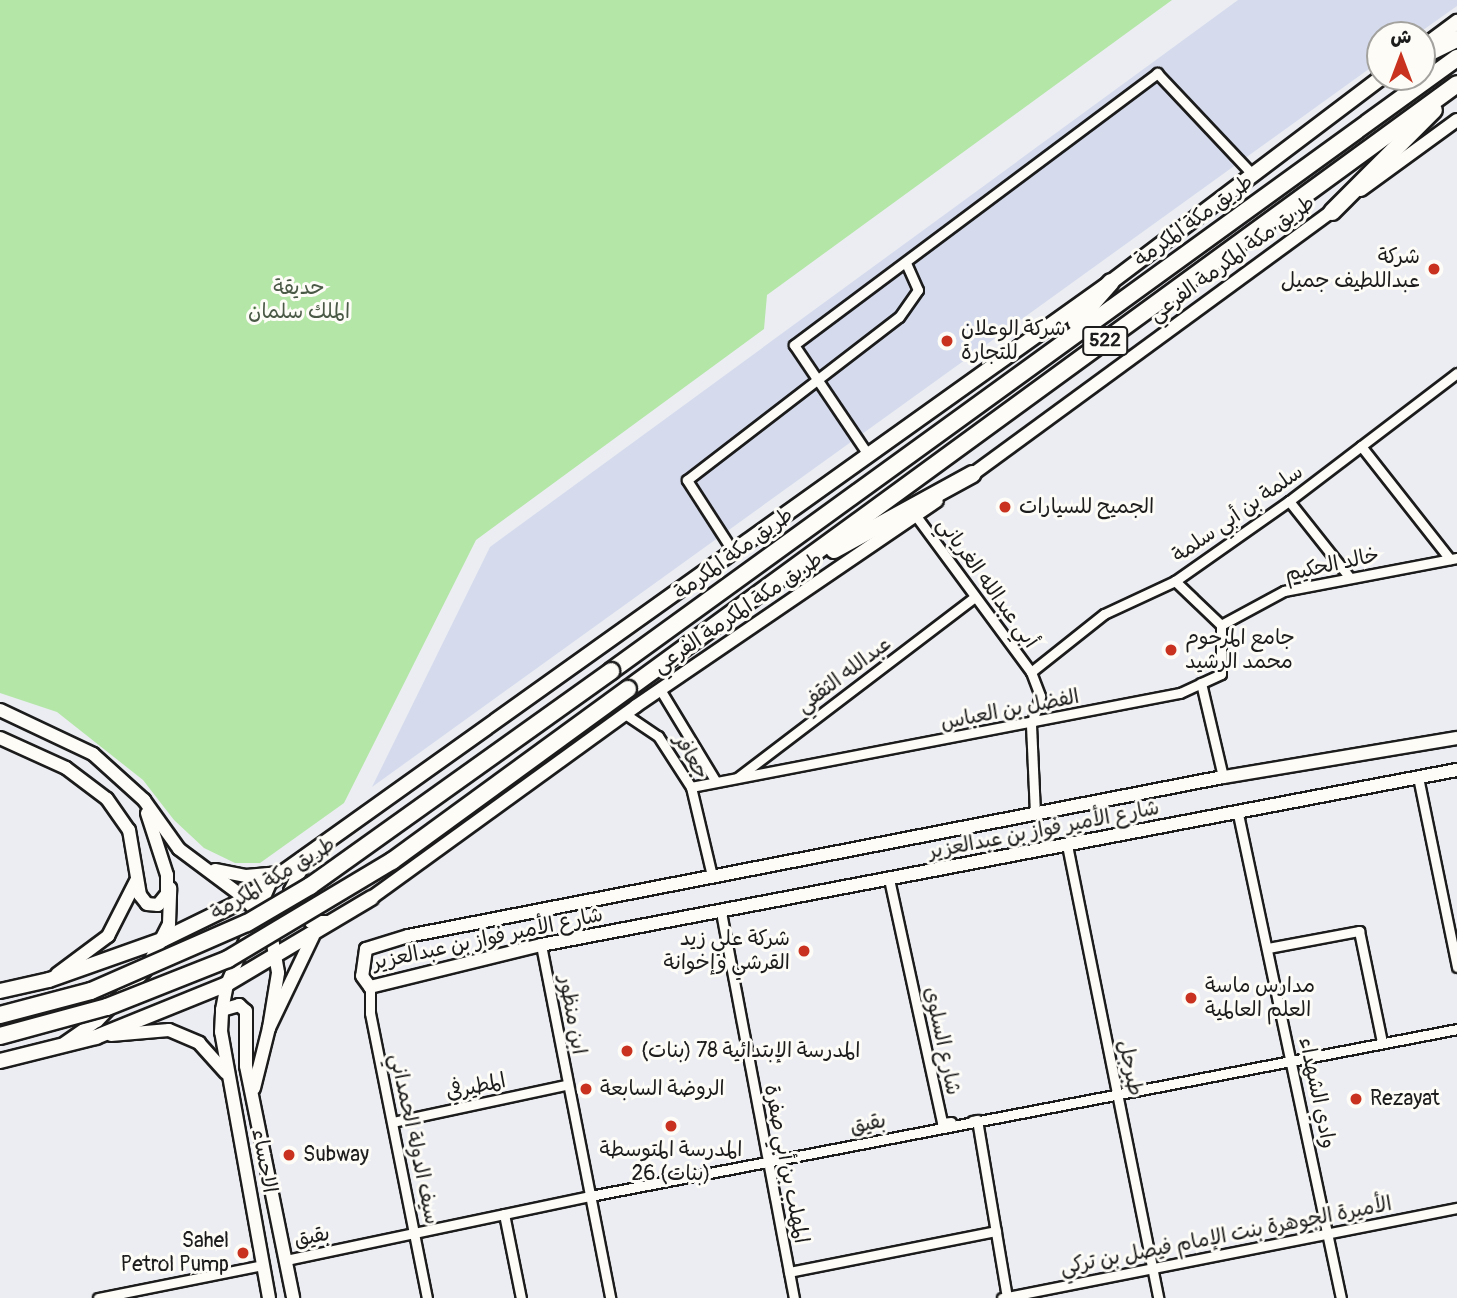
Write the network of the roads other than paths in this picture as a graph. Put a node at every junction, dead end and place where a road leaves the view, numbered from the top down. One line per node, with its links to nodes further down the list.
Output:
1 (1457, 22): 2 (main road)
2 (1436, 38)
3 (1457, 39): 4 (highway)
4 (1436, 49)
5 (1457, 58): 16 (highway, طريق مكة المكرمة / 522)
6 (1457, 85): 10 (highway); 26 (highway, طريق مكة المكرمة / 522)
7 (1366, 89): 9 (main road)
8 (1457, 120): 10 (main road, طريق مكة المكرمة الفرعي)
9 (1253, 175): 11 (street); 12 (main road)
10 (1332, 212): 18 (main road, طريق مكة المكرمة الفرعي)
11 (906, 263): 14 (street); 14 (street)
12 (1111, 282): 16 (highway); 17 (main road)
13 (1457, 373): 15 (street, سلمة بن أبي سلمة)
14 (816, 385): 17 (street); 21 (street)
15 (1362, 446): 19 (street, سلمة بن أبي سلمة); 22 (street)
16 (905, 455): 70 (highway, طريق مكة المكرمة / 522, bridge)
17 (869, 456): 21 (main road)
18 (973, 474): 20 (main road, طريق مكة المكرمة الفرعي); 26 (highway)
19 (1289, 501): 23 (street); 24 (street, سلمة بن أبي سلمة)
20 (916, 516): 25 (street, أبي عبدالله الغرياني); 30 (main road, طريق مكة المكرمة الفرعي)
21 (734, 553): 46 (main road)
22 (1454, 558): 23 (street, خالد الحكيم)
23 (1350, 578): 27 (street, خالد الحكيم)
24 (1175, 581): 27 (street); 28 (street, سلمة بن أبي سلمة)
25 (975, 597): 28 (street, أبي عبدالله الغرياني); 40 (street, عبدالله الثقفي)
26 (753, 598): 73 (highway, طريق مكة المكرمة / 522, bridge)
27 (1221, 625): 29 (street, الفضل بن العباس)
28 (1031, 672): 33 (street)
29 (1201, 683): 33 (street, الفضل بن العباس); 37 (street)
30 (661, 691): 32 (main road, طريق مكة المكرمة الفرعي); 39 (street)
31 (0, 710): 42 (main road)
32 (625, 714): 41 (street, جعافر); 53 (main road, طريق مكة المكرمة الفرعي)
33 (1031, 725): 40 (street, الفضل بن العباس); 43 (street)
34 (0, 738): 52 (main road)
35 (1457, 738): 37 (main road, شارع الأمير فواز بن عبدالعزير)
36 (1457, 769): 38 (main road, شارع الأمير فواز بن عبدالعزير)
37 (1223, 777): 43 (main road, شارع الأمير فواز بن عبدالعزير)
38 (1418, 777): 44 (main road, شارع الأمير فواز بن عبدالعزير); 58 (street)
39 (715, 780): 40 (street, الفضل بن العباس); 41 (street, الفضل بن العباس)
40 (734, 781)
41 (691, 787): 49 (street, جعافر)
42 (135, 791): 47 (main road); 48 (main road)
43 (1035, 814): 49 (main road, شارع الأمير فواز بن عبدالعزير)
44 (1238, 814): 45 (main road, شارع الأمير فواز بن عبدالعزير); 62 (street, وادي الشهداء)
45 (1067, 845): 51 (main road, شارع الأمير فواز بن عبدالعزير); 82 (street, طبرجل)
46 (308, 856): 50 (main road); 57 (main road)
47 (211, 869): 50 (main road); 54 (main road)
48 (167, 875): 52 (main road); 60 (main road)
49 (712, 876): 67 (main road, شارع الأمير فواز بن عبدالعزير)
50 (276, 877): 54 (main road); 56 (main road, الاحساء)
51 (889, 879): 55 (main road, شارع الأمير فواز بن عبدالعزير); 83 (street, شارع السلوى)
52 (136, 881): 65 (main road)
53 (371, 898): 57 (main road, طريق مكة المكرمة الفرعي)
54 (246, 899): 56 (main road); 60 (main road)
55 (721, 912): 61 (main road, شارع الأمير فواز بن عبدالعزير); 85 (street, المهلب بن أبي صفرة)
56 (259, 915): 63 (main road); 66 (main road, الاحساء)
57 (335, 922): 59 (main road, طريق مكة المكرمة الفرعي)
58 (1452, 922): 64 (street)
59 (313, 936): 63 (main road, طريق مكة المكرمة الفرعي); 71 (main road)
60 (163, 940): 65 (main road); 76 (main road)
61 (541, 945): 67 (main road, شارع الأمير فواز بن عبدالعزير); 80 (street, ابن منظور)
62 (1268, 948): 75 (street); 77 (street, وادي الشهداء)
63 (275, 958): 66 (main road, طريق مكة المكرمة الفرعي); 71 (main road)
64 (1457, 967)
65 (49, 980): 68 (main road)
66 (227, 984): 69 (main road, الاحساء); 74 (main road, طريق مكة المكرمة الفرعي)
67 (370, 987): 84 (street, سيف الدولة الحمداني)
68 (0, 991)
69 (222, 1010): 79 (main road, الاحساء); 81 (main road)
70 (0, 1015)
71 (269, 1028): 81 (main road)
72 (1457, 1028): 75 (street, بقيق)
73 (0, 1036)
74 (96, 1037): 76 (main road, طريق مكة المكرمة الفرعي); 79 (main road)
75 (1382, 1042): 77 (street, بقيق)
76 (62, 1046): 78 (main road, طريق مكة المكرمة الفرعي)
77 (1292, 1059): 82 (street, بقيق); 90 (street, وادي الشهداء)
78 (0, 1061)
79 (230, 1080): 93 (main road, الاحساء)
80 (566, 1085): 84 (street, المطيرفي); 86 (street, ابن منظور)
81 (254, 1088): 92 (main road)
82 (1117, 1095): 83 (street, بقيق); 94 (street, طبرجل)
83 (977, 1120): 85 (street, بقيق); 89 (street, شارع السلوى)
84 (393, 1122): 91 (street, سيف الدولة الحمداني)
85 (767, 1161): 86 (street, بقيق); 95 (street, المهلب بن أبي صفرة)
86 (590, 1196): 88 (street, بقيق); 102 (street, ابن منظور)
87 (1457, 1208): 90 (street, الأميرة الجوهرة بنت الإمام فيصل بن تركي)
88 (504, 1214): 91 (street, بقيق); 101 (street)
89 (996, 1231): 95 (street); 96 (street, شارع السلوى)
90 (1328, 1232): 94 (street, الأميرة الجوهرة بنت الإمام فيصل بن تركي); 105 (street, وادي الشهداء)
91 (415, 1234): 92 (street, بقيق); 100 (street, سيف الدولة الحمداني)
92 (286, 1260): 99 (main road)
93 (263, 1265): 97 (street); 98 (main road, الاحساء)
94 (1152, 1268): 96 (street, الأميرة الجوهرة بنت الإمام فيصل بن تركي); 104 (street, طبرجل)
95 (789, 1272): 103 (street, المهلب بن أبي صفرة)
96 (1004, 1297)
97 (98, 1298)
98 (269, 1298)
99 (293, 1298)
100 (427, 1298)
101 (521, 1298)
102 (610, 1298)
103 (794, 1298)
104 (1158, 1298)
105 (1341, 1298)

